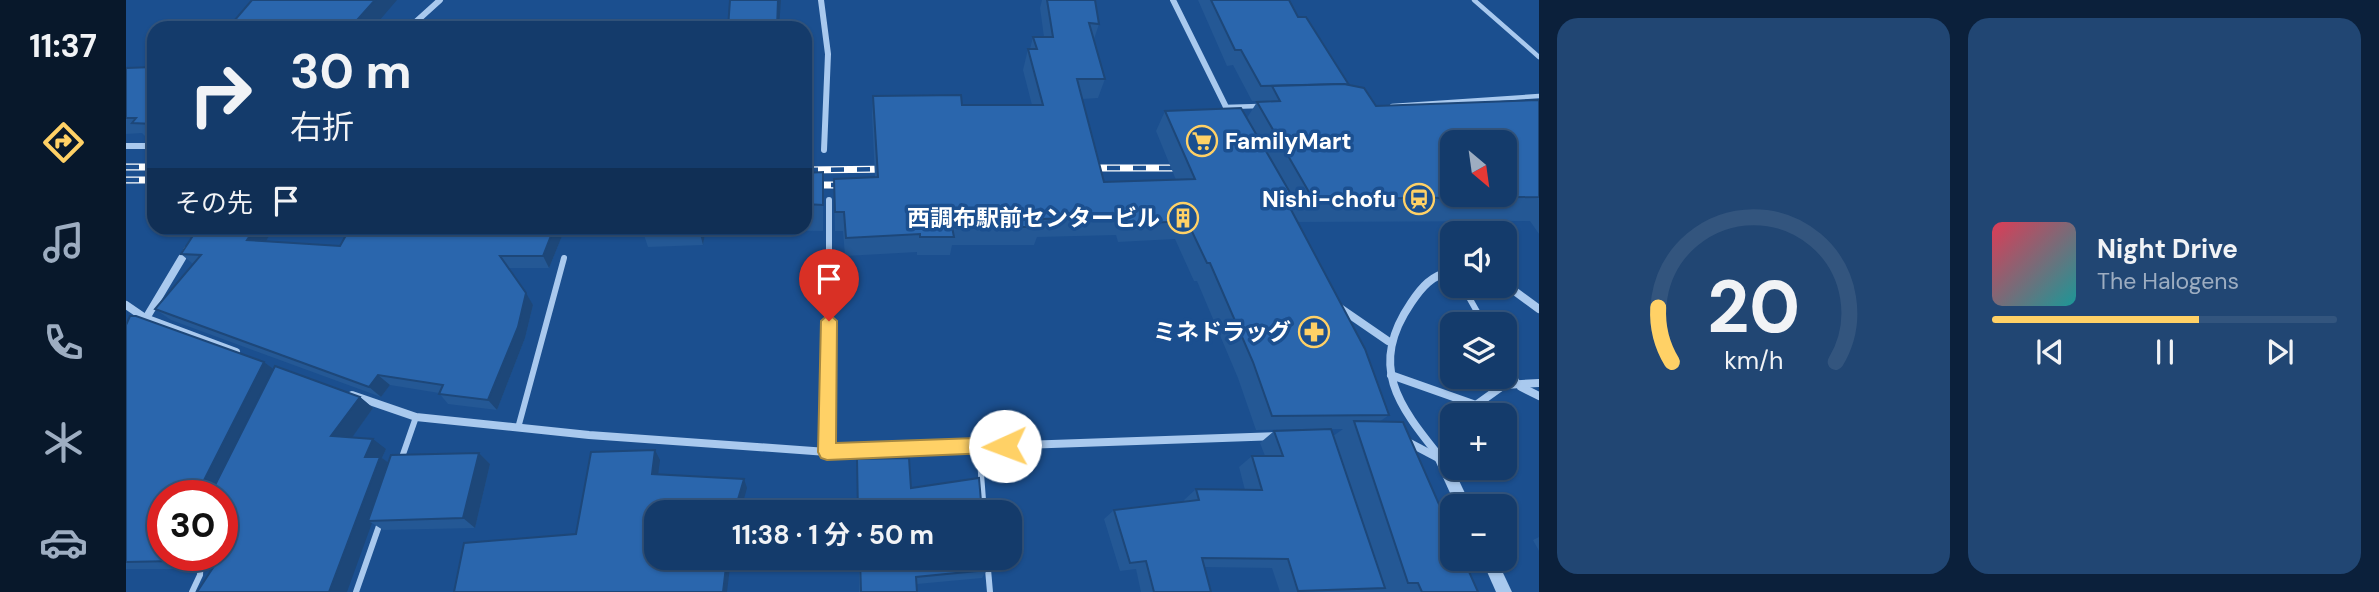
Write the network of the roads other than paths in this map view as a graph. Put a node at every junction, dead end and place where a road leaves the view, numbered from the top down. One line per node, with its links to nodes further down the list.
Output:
1 (440, 0): 5 (street)
2 (821, 0): 14 (street)
3 (1173, 0): 9 (street)
4 (1474, 0): 6 (lane)
5 (417, 21)
6 (1539, 57)
7 (1539, 96): 10 (lane)
8 (1263, 106): 9 (lane)
9 (1225, 107): 11 (street)
10 (1378, 107)
11 (1237, 127)
12 (126, 146): 13 (street)
13 (147, 146)
14 (824, 150)
15 (830, 200): 40 (street)
16 (193, 239): 23 (street)
17 (564, 257): 36 (lane)
18 (1440, 273): 25 (street)
19 (1517, 293): 22 (street)
20 (1330, 298): 25 (street)
21 (126, 305): 23 (street)
22 (1539, 309)
23 (145, 318): 24 (street); 26 (street)
24 (142, 330)
25 (1388, 341): 27 (street)
26 (248, 357)
27 (1391, 376): 33 (street); 41 (street)
28 (1517, 381): 30 (lane)
29 (1539, 383): 30 (street)
30 (1520, 386): 32 (street); 34 (street)
31 (338, 390): 35 (street)
32 (1539, 396)
33 (1469, 403)
34 (1478, 403)
35 (416, 417): 36 (street); 43 (lane)
36 (518, 428): 40 (street)
37 (1292, 435): 39 (street)
38 (1397, 436): 42 (street)
39 (979, 447): 40 (street); 44 (lane)
40 (827, 452)
41 (1440, 458)
42 (1440, 459)
43 (399, 467)
44 (983, 500)
45 (382, 517): 50 (lane)
46 (988, 570): 51 (lane)
47 (200, 571): 49 (lane)
48 (1494, 571): 52 (street)
49 (192, 592)
50 (356, 592)
51 (990, 592)
52 (1504, 592)

